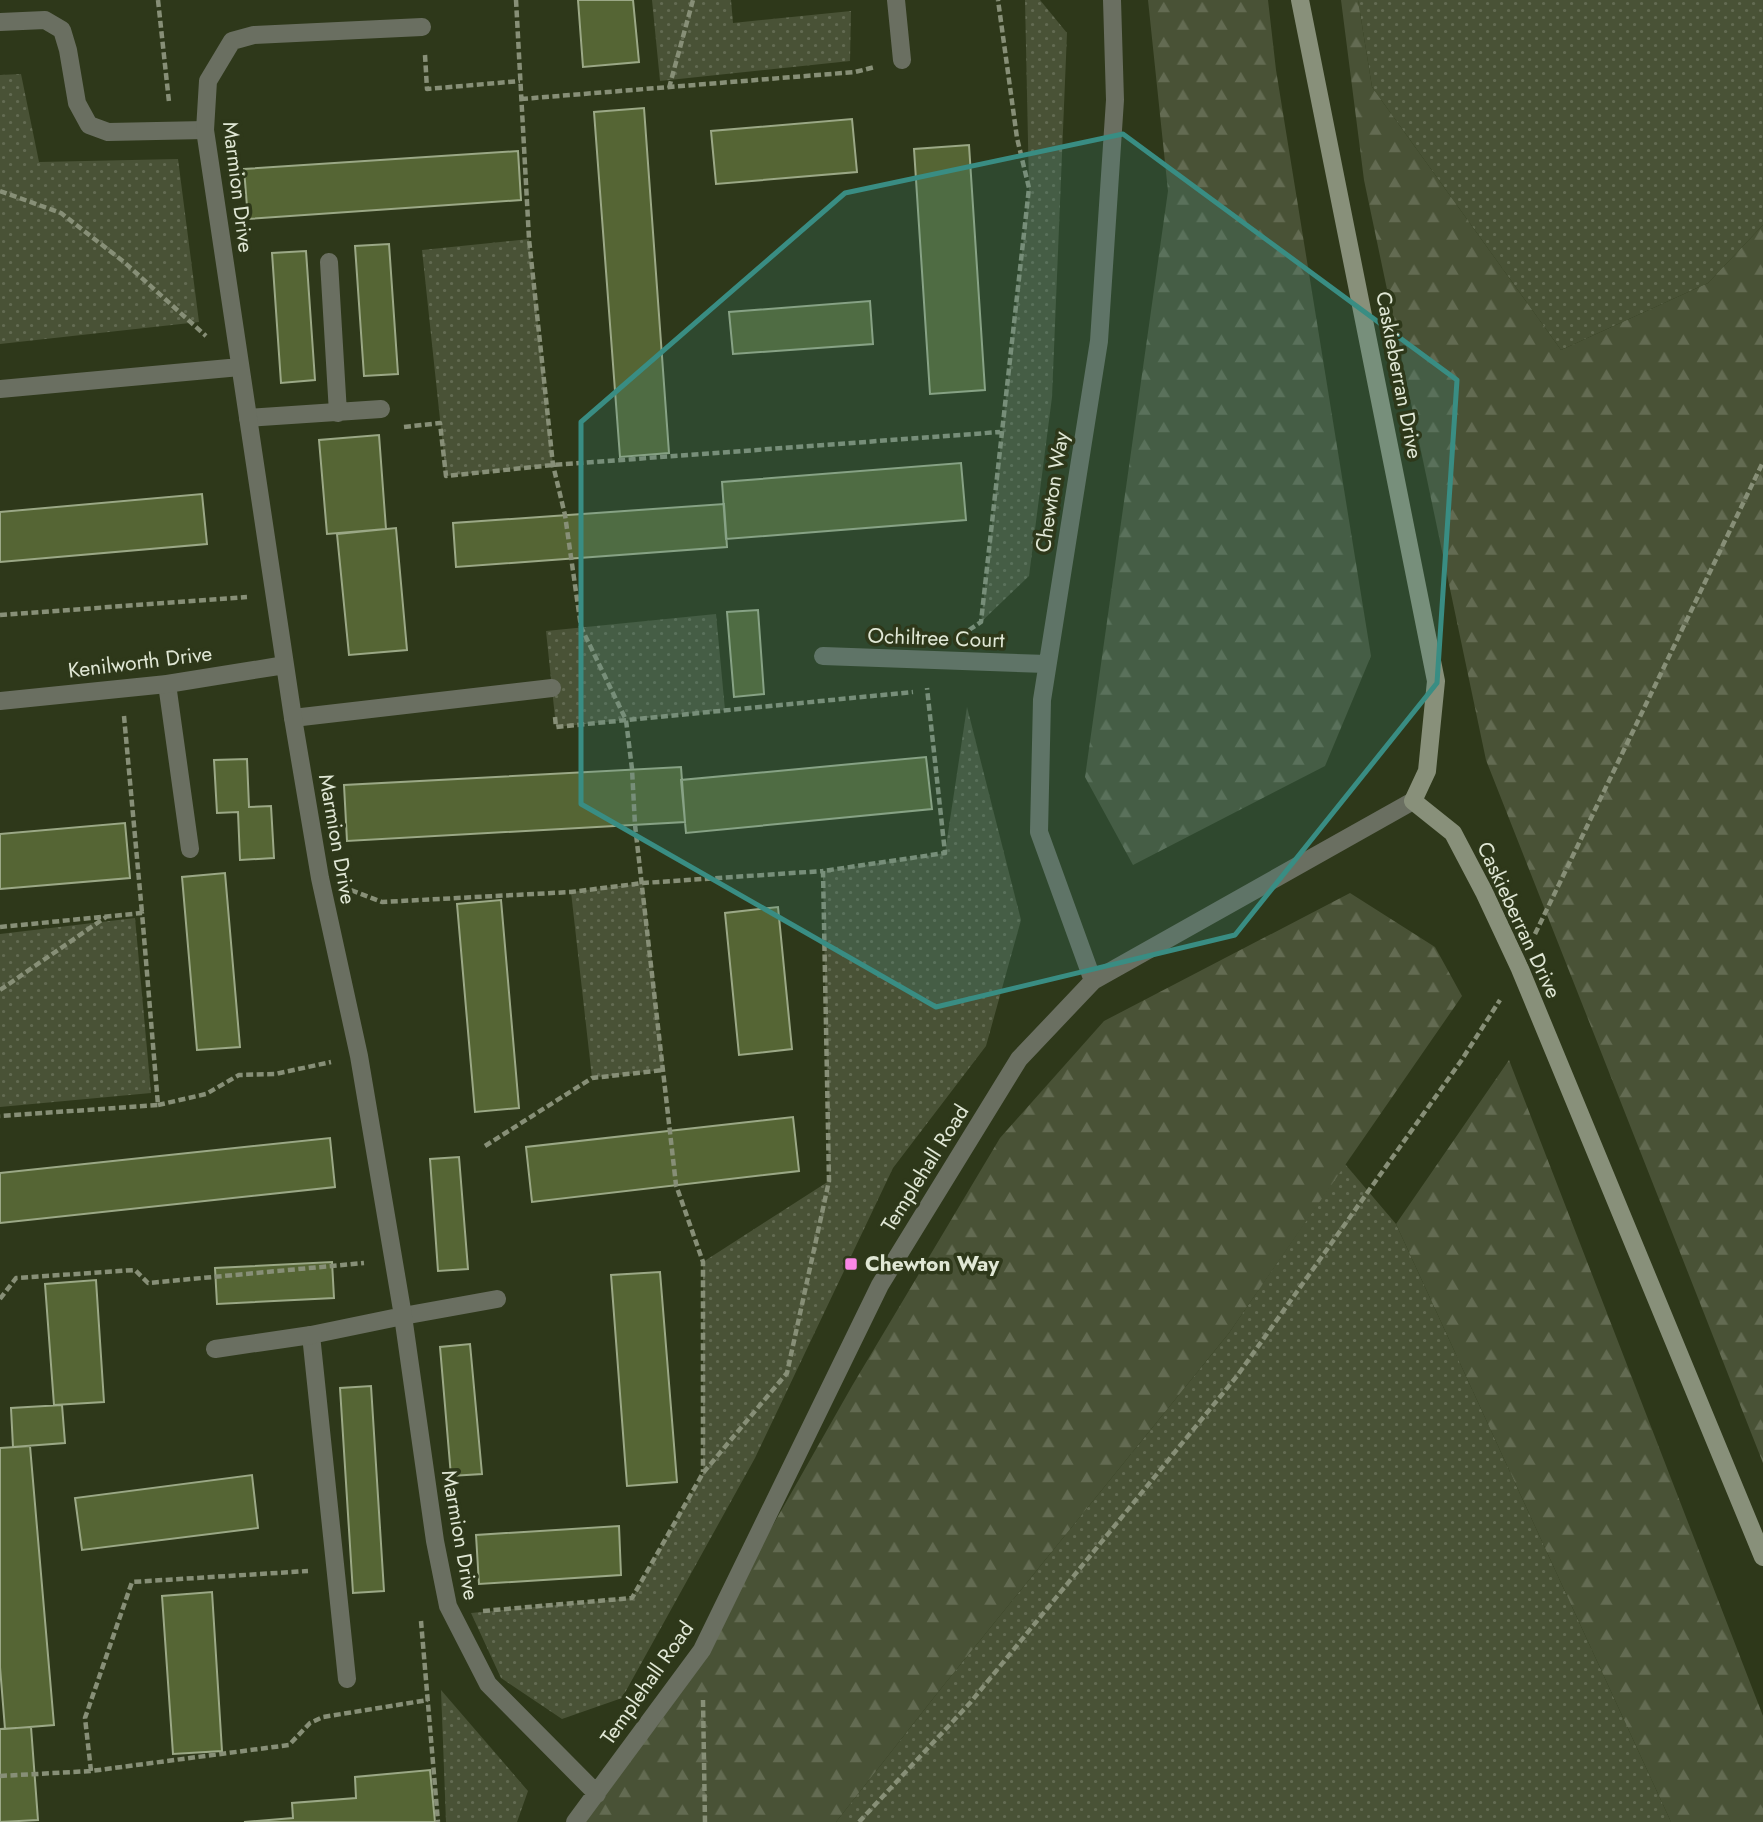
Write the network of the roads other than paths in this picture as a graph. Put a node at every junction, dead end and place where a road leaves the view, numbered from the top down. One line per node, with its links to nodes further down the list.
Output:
1 (896, 0): 6 (street)
2 (1111, 0): 15 (street, Chewton Way)
3 (1300, 0): 21 (street, Caskieberran Drive)
4 (0, 22): 7 (street)
5 (422, 27): 7 (street, Marmion Drive)
6 (902, 60)
7 (205, 130): 9 (street, Marmion Drive)
8 (329, 262): 12 (street)
9 (240, 367): 10 (street); 13 (street, Marmion Drive)
10 (0, 389)
11 (382, 409): 12 (street)
12 (338, 412): 13 (street)
13 (248, 418): 16 (street, Marmion Drive)
14 (823, 656): 15 (street, Ochiltree Court)
15 (1047, 664): 23 (street, Chewton Way)
16 (285, 665): 17 (street, Kenilworth Drive); 20 (street, Marmion Drive)
17 (167, 684): 19 (street, Kenilworth Drive); 22 (street)
18 (552, 688): 20 (street)
19 (0, 701)
20 (293, 718): 25 (street, Marmion Drive)
21 (1413, 801): 23 (street, Templehall Road); 28 (street, Caskieberran Drive)
22 (190, 849)
23 (1093, 981): 30 (street, Templehall Road)
24 (497, 1298): 25 (street)
25 (403, 1316): 26 (street); 30 (street, Marmion Drive)
26 (311, 1335): 27 (street); 29 (street)
27 (215, 1349)
28 (1763, 1557)
29 (347, 1679)
30 (597, 1794): 31 (street, Templehall Road)
31 (575, 1822)

